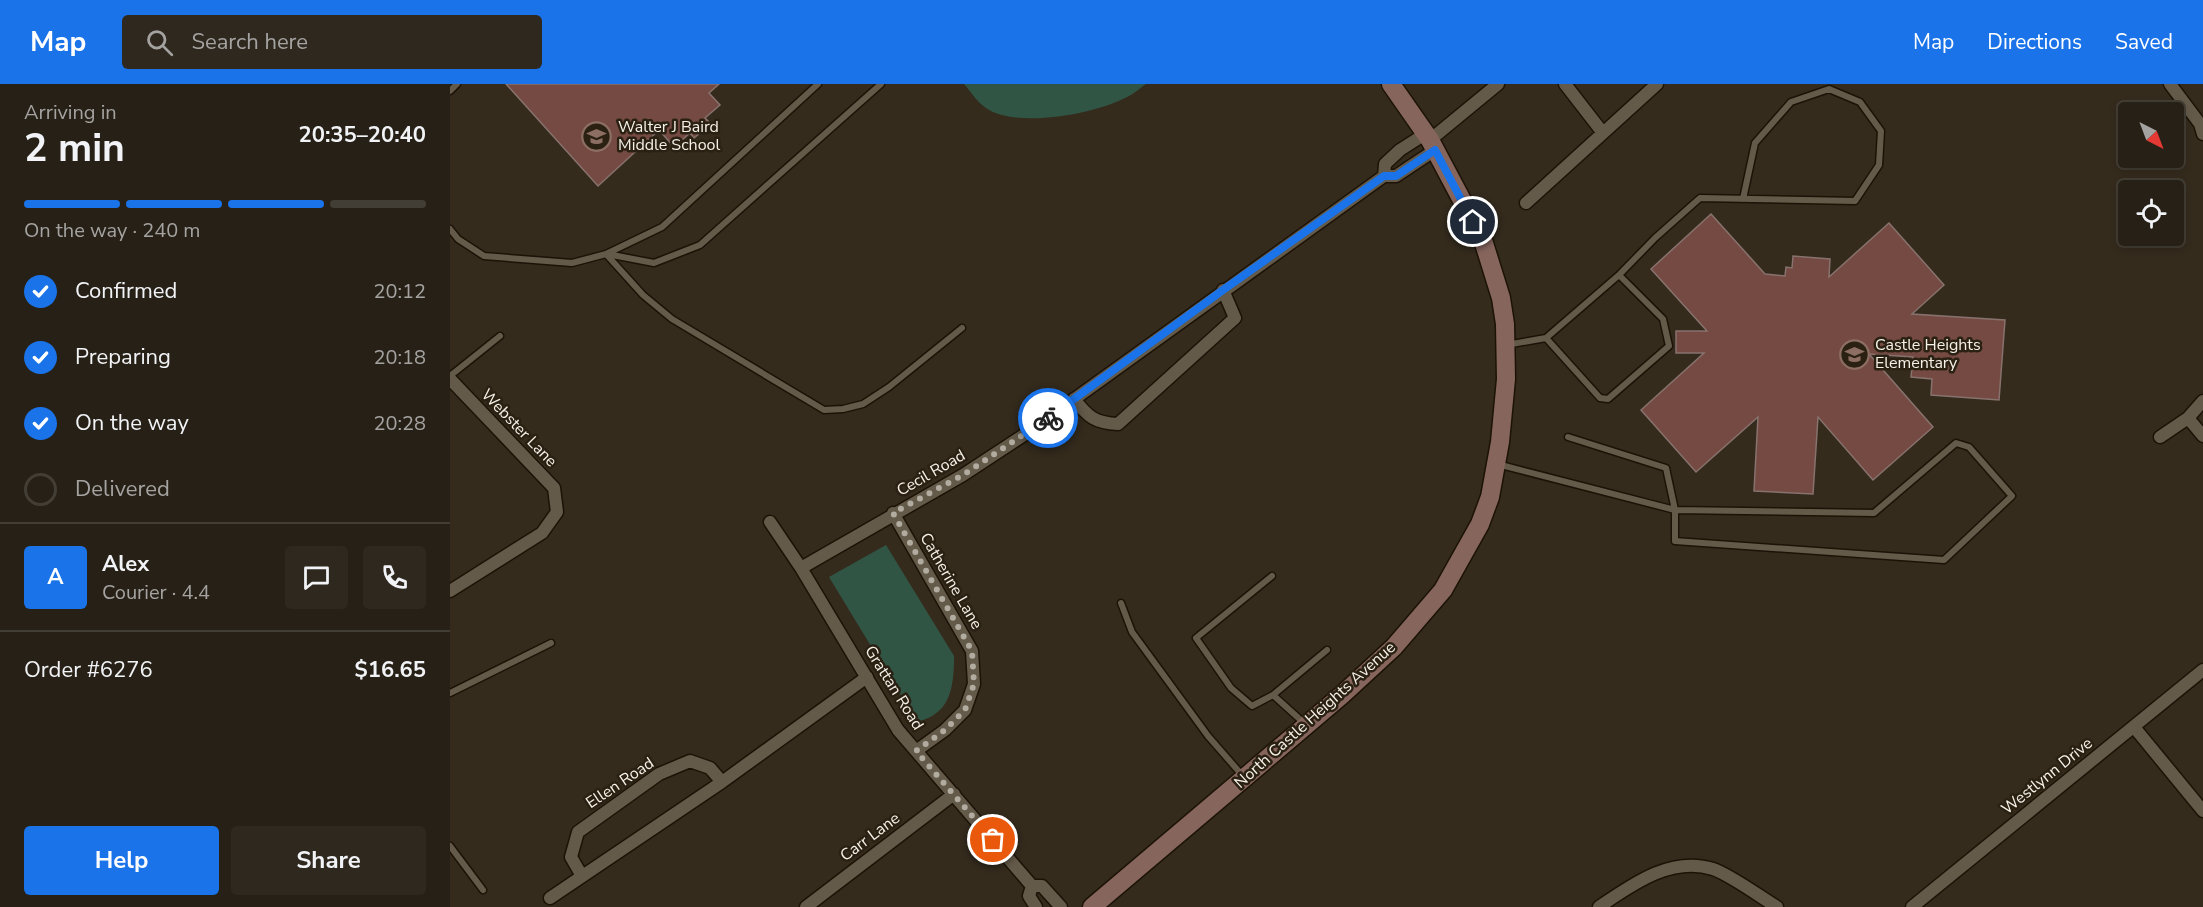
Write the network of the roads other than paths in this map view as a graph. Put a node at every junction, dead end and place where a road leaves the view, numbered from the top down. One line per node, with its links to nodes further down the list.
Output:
1 (457, 84): 9 (lane)
2 (818, 84): 17 (lane)
3 (881, 84): 17 (lane)
4 (1391, 84): 12 (street, North Castle Heights Avenue)
5 (1498, 84): 12 (street)
6 (1565, 84): 10 (street)
7 (1657, 84): 10 (street)
8 (2170, 84): 11 (street)
9 (450, 91)
10 (1603, 134): 15 (street)
11 (2203, 134)
12 (1430, 141): 13 (street); 13 (street); 23 (street, North Castle Heights Avenue)
13 (1384, 176): 19 (street, Cecil Road)
14 (1743, 199): 14 (lane); 18 (lane)
15 (1526, 203)
16 (450, 229): 17 (lane)
17 (606, 254): 20 (lane)
18 (1619, 275): 22 (lane); 22 (lane)
19 (1223, 290): 25 (street, Cecil Road); 25 (street)
20 (962, 328)
21 (500, 336): 24 (lane)
22 (1546, 338): 23 (lane)
23 (1506, 345): 31 (street, North Castle Heights Avenue)
24 (450, 378): 37 (street, Webster Lane)
25 (1074, 399): 33 (street, Cecil Road)
26 (2203, 401): 27 (street)
27 (2188, 418): 28 (street); 30 (street)
28 (2203, 436)
29 (1568, 437): 32 (lane)
30 (2160, 437)
31 (1496, 464): 32 (lane); 45 (street, North Castle Heights Avenue)
32 (1675, 510): 32 (lane)
33 (893, 513): 35 (street, Cecil Road); 47 (street, Catherine Lane)
34 (770, 522): 35 (street, Grattan Road)
35 (801, 568): 42 (street, Grattan Road)
36 (1272, 576): 44 (lane)
37 (450, 591)
38 (1121, 603): 48 (lane)
39 (551, 643): 43 (lane)
40 (1327, 650): 44 (lane)
41 (2203, 670): 46 (street, Westlynn Drive)
42 (867, 677): 47 (street, Grattan Road); 49 (street)
43 (450, 693)
44 (1273, 695): 45 (lane)
45 (1307, 725): 48 (street, North Castle Heights Avenue)
46 (2134, 728): 51 (street); 63 (street, Westlynn Drive)
47 (916, 751): 50 (street, Grattan Road)
48 (1245, 778): 60 (street, North Castle Heights Avenue)
49 (722, 782): 53 (street); 53 (street, Ellen Road)
50 (954, 794): 54 (street, Grattan Road); 57 (street, Carr Lane)
51 (2203, 811)
52 (450, 846): 55 (lane)
53 (582, 876): 56 (street)
54 (1032, 886): 58 (street); 59 (street)
55 (483, 890)
56 (550, 898)
57 (806, 907)
58 (1036, 907)
59 (1061, 907)
60 (1092, 907)
61 (1599, 907): 62 (street)
62 (1777, 907)
63 (1912, 907)

